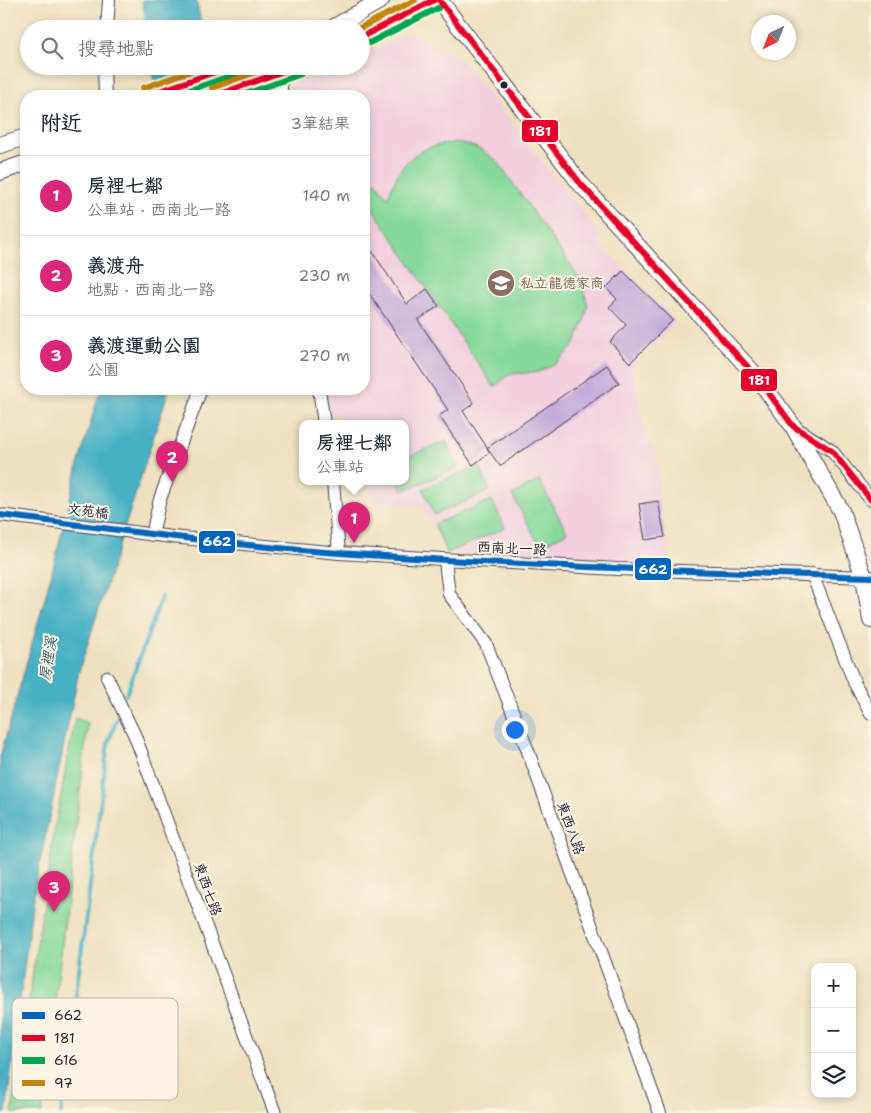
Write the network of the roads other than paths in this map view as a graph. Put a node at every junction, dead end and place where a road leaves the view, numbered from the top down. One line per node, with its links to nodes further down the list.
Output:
1 (109, 0): 5 (street)
2 (381, 0): 6 (main road)
3 (434, 0): 7 (main road)
4 (439, 0): 23 (main road)
5 (108, 20)
6 (347, 20)
7 (370, 32)
8 (104, 75): 13 (street)
9 (207, 75): 14 (main road)
10 (277, 75): 12 (main road)
11 (279, 75): 15 (street)
12 (254, 89)
13 (105, 90)
14 (163, 90)
15 (281, 90)
16 (20, 139): 17 (main road)
17 (0, 146)
18 (20, 165): 19 (main road)
19 (0, 172)
20 (198, 395): 27 (street)
21 (320, 395): 22 (street)
22 (323, 420)
23 (793, 426): 25 (street); 31 (main road)
24 (332, 485): 28 (street)
25 (871, 500)
26 (0, 515): 27 (street, 文苑橋)
27 (152, 535): 28 (street, 西南北一路)
28 (338, 553): 29 (street, 西南北一路)
29 (445, 560): 30 (street, 西南北一路); 36 (street, 東西八路)
30 (812, 574): 31 (street, 西南北一路); 34 (street)
31 (868, 576): 32 (main road)
32 (871, 620)
33 (107, 677): 35 (street, 東西七路)
34 (871, 714)
35 (275, 1113)
36 (660, 1113)

